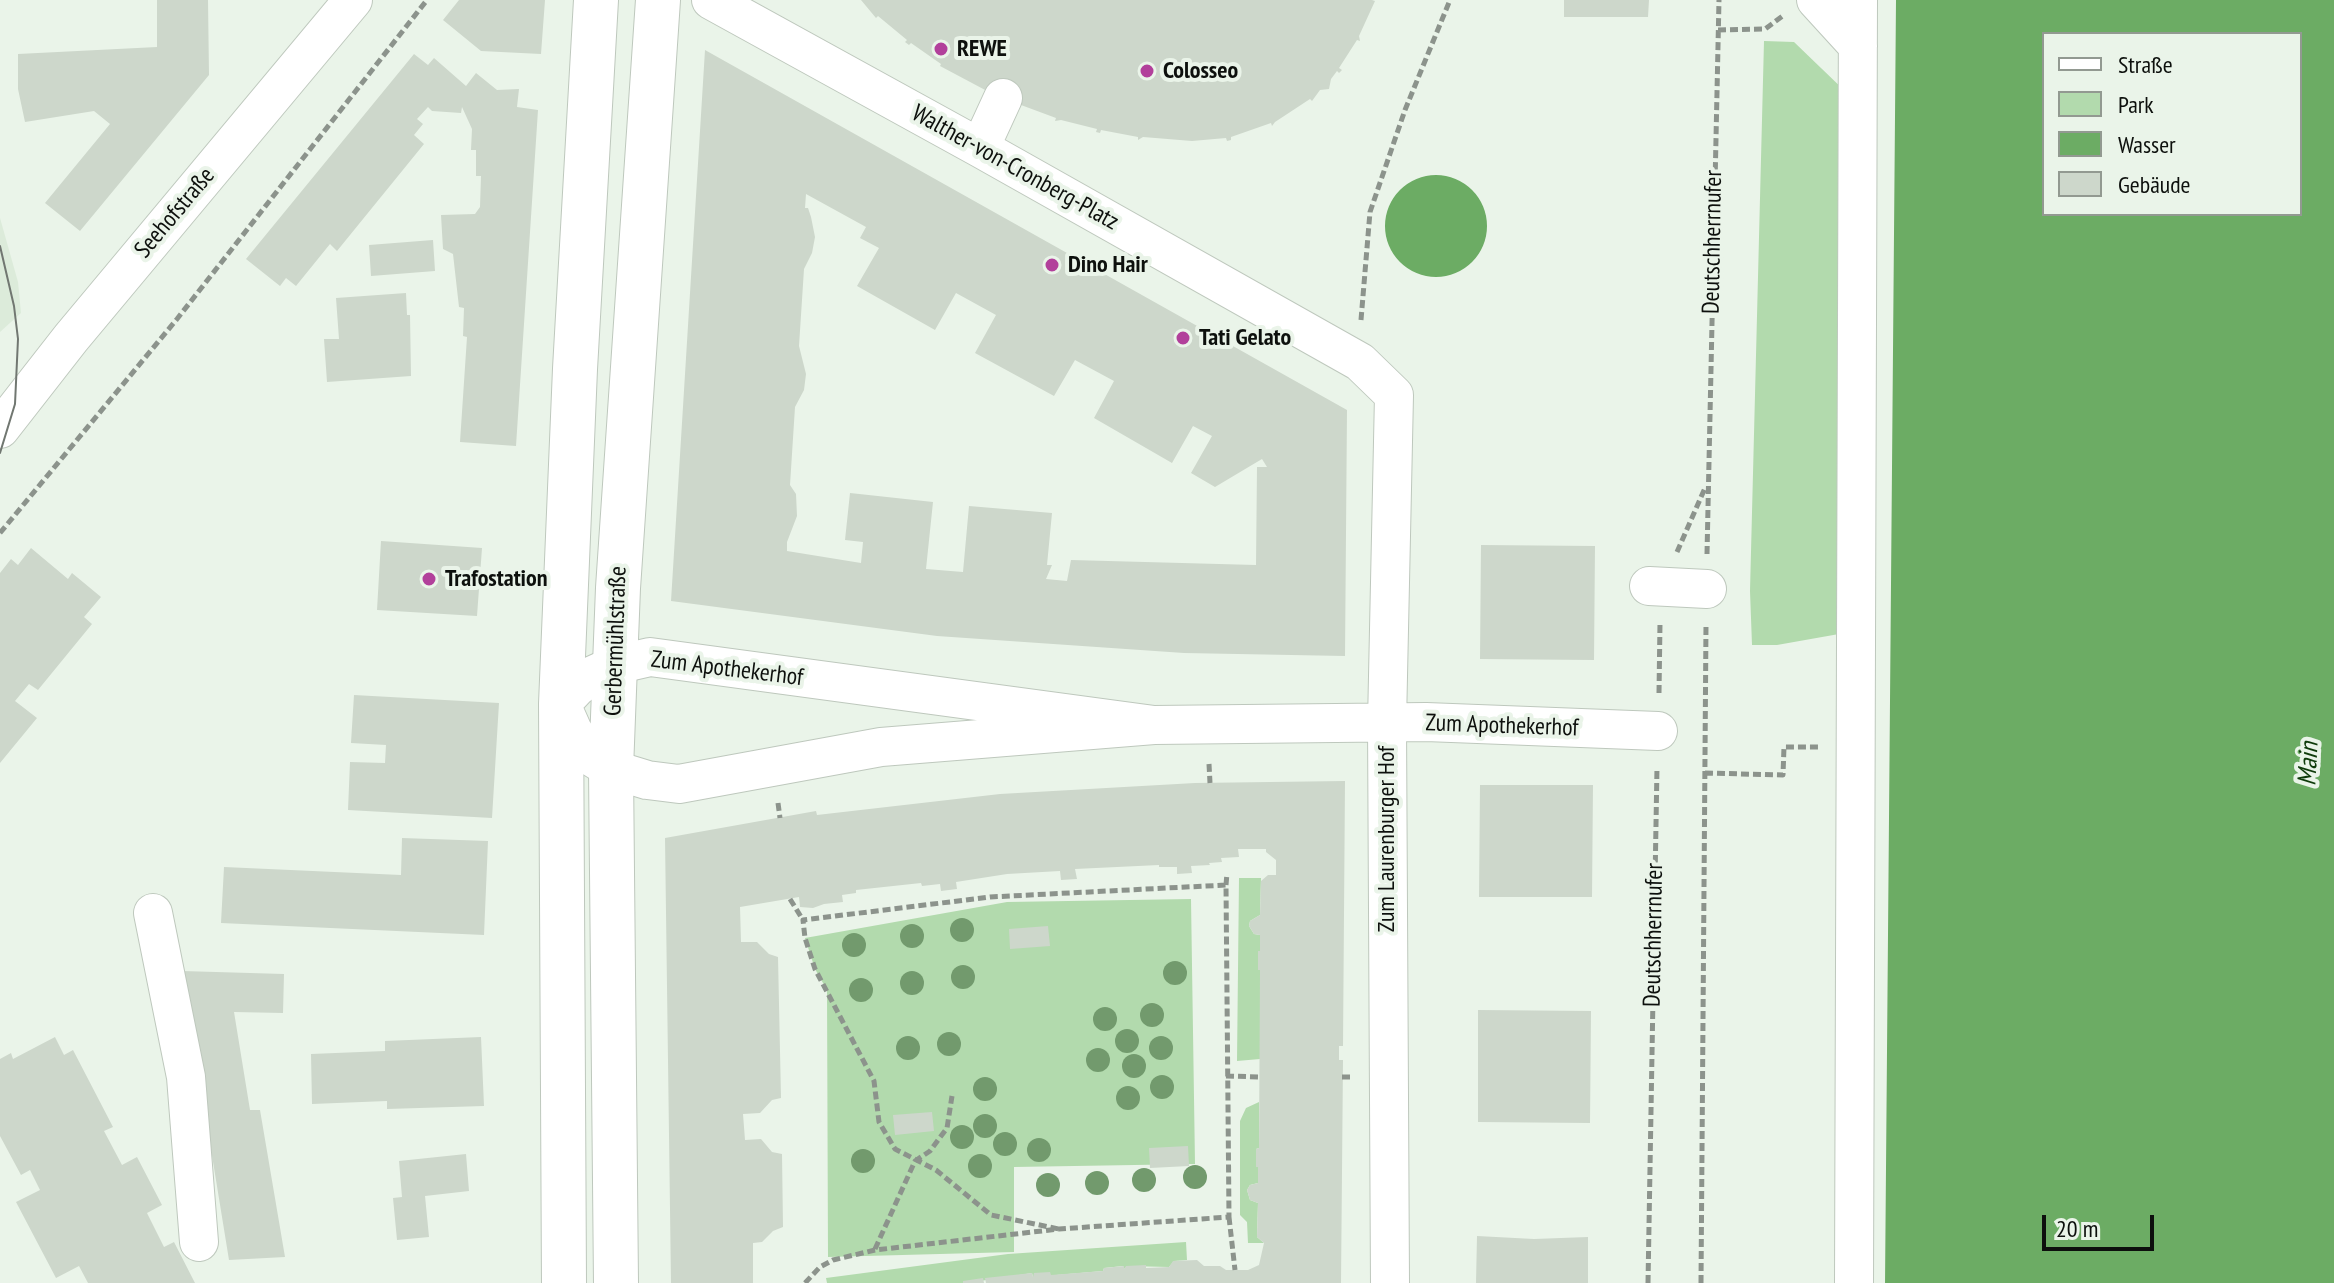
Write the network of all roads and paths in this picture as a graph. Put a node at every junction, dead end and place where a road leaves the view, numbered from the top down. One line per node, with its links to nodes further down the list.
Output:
1 (353, 0): 17 (street, Seehofstraße)
2 (427, 0): 19 (path)
3 (596, 0): 23 (main road)
4 (658, 0): 22 (main road, Gerbermühlstraße)
5 (711, 0): 14 (street, Walther-von-Cronberg-Platz)
6 (1450, 0): 15 (path)
7 (1719, 0): 11 (path, Deutschherrnufer)
8 (1816, 0): 12 (street)
9 (1858, 0): 12 (street)
10 (1765, 29): 11 (path)
11 (1718, 30): 18 (path, Deutschherrnufer)
12 (1858, 46): 54 (street)
13 (1003, 98): 14 (street)
14 (980, 148): 16 (street, Walther-von-Cronberg-Platz)
15 (1361, 325)
16 (1394, 395): 24 (street, Zum Laurenburger Hof)
17 (0, 429)
18 (1707, 483): 20 (path, Deutschherrnufer); 21 (path, Deutschherrnufer)
19 (0, 533)
20 (1655, 586): 21 (street); 26 (path, Deutschherrnufer)
21 (1707, 589): 30 (path, Deutschherrnufer)
22 (615, 665): 23 (street, Zum Apothekerhof); 25 (street, Zum Apothekerhof); 29 (main road, Gerbermühlstraße)
23 (561, 704): 29 (street, Zum Apothekerhof); 48 (main road)
24 (1387, 723): 25 (street, Zum Apothekerhof); 26 (street, Zum Apothekerhof); 51 (street, Zum Laurenburger Hof)
25 (1154, 725): 29 (street, Zum Apothekerhof)
26 (1658, 731): 52 (path, Deutschherrnufer)
27 (1784, 747): 30 (path)
28 (1209, 764): 31 (path)
29 (611, 769): 49 (main road, Gerbermühlstraße)
30 (1705, 773): 53 (path, Deutschherrnufer)
31 (1210, 783)
32 (778, 803): 33 (path)
33 (780, 818)
34 (1227, 873): 35 (path)
35 (1226, 885): 38 (path); 39 (path)
36 (790, 899): 38 (path)
37 (153, 913): 45 (street)
38 (803, 920): 42 (path)
39 (1226, 1076): 40 (path); 43 (path)
40 (1260, 1077)
41 (952, 1096): 42 (path)
42 (915, 1161): 44 (path); 46 (path)
43 (1229, 1217): 44 (path); 47 (path)
44 (1059, 1229): 46 (path)
45 (199, 1242)
46 (875, 1250): 50 (path)
47 (1235, 1270)
48 (564, 1283)
49 (616, 1283)
50 (805, 1283)
51 (1390, 1283)
52 (1648, 1283)
53 (1701, 1283)
54 (1854, 1283)

